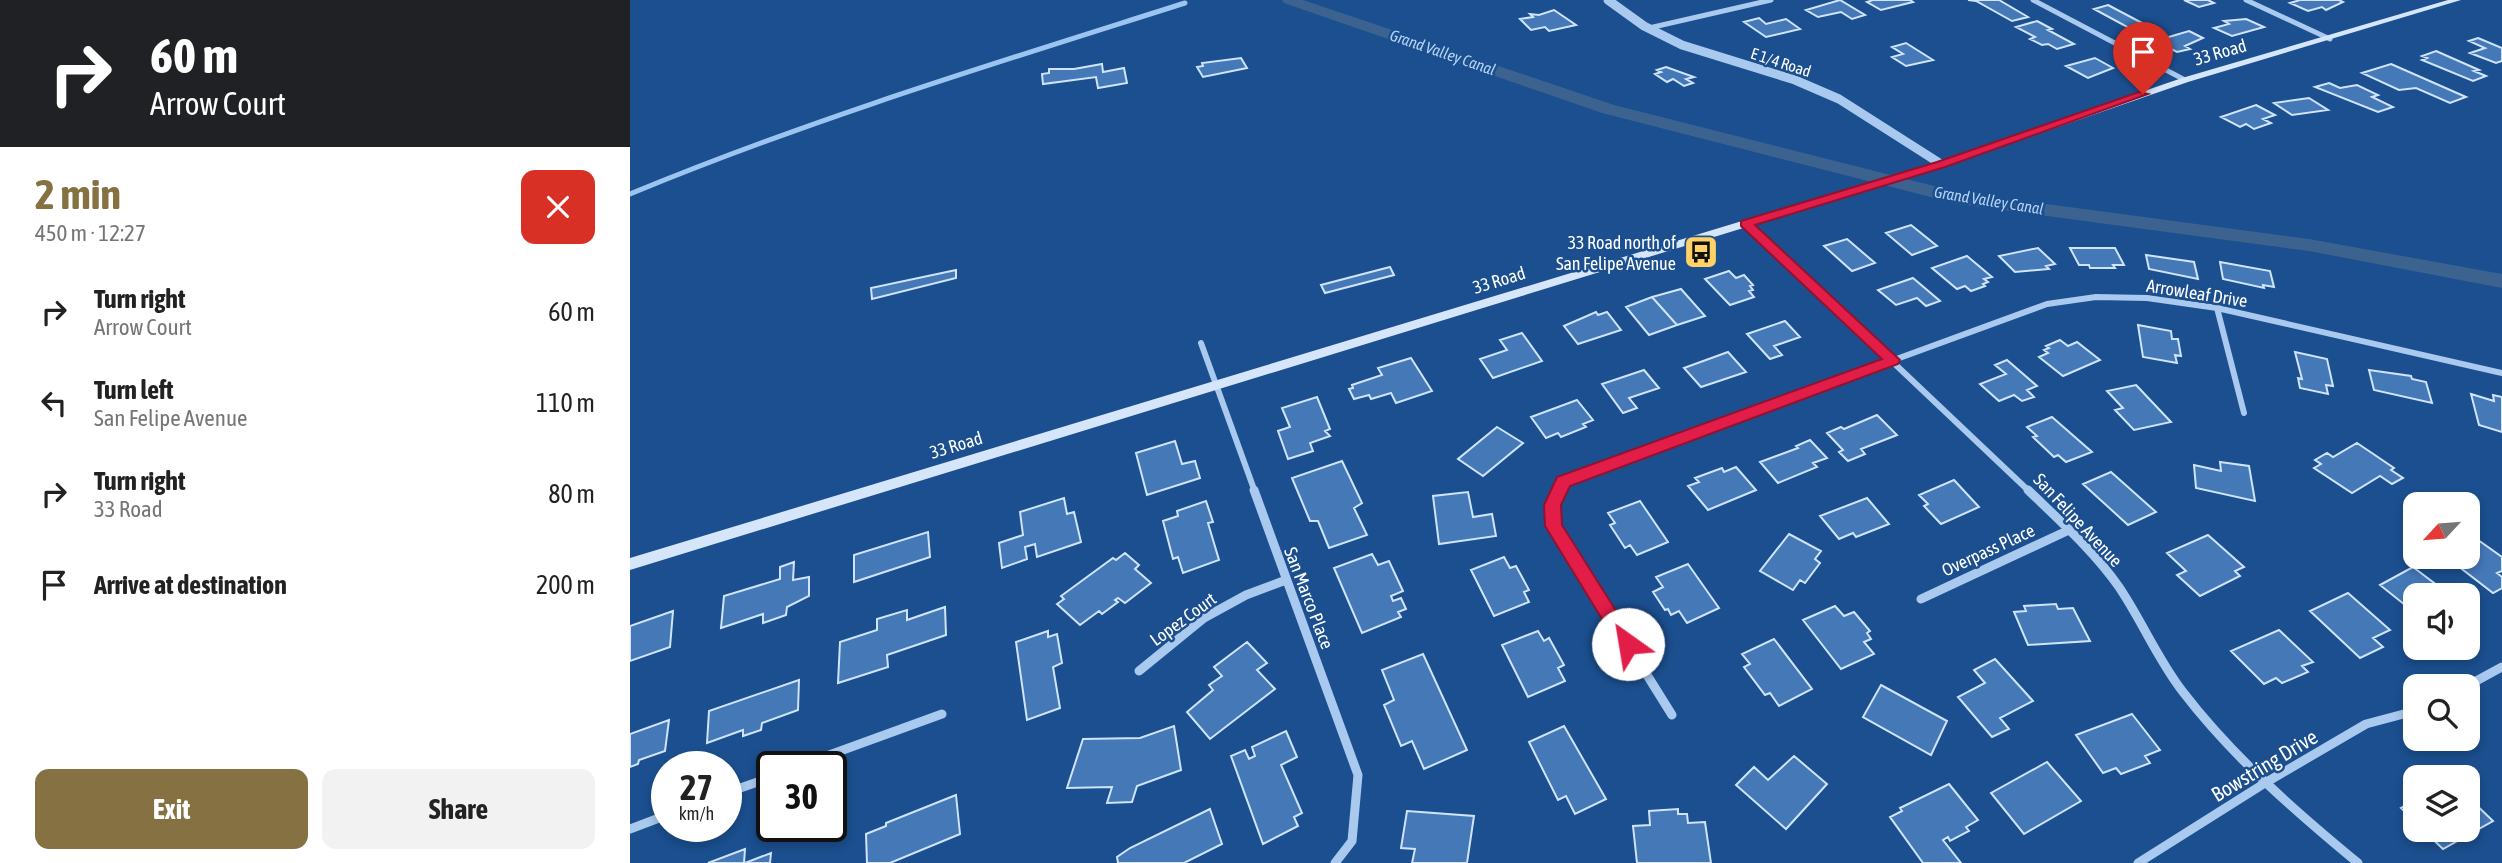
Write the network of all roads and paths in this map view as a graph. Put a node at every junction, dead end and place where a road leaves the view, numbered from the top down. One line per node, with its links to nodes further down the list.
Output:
1 (1608, 0): 6 (street, E 1/4 Road)
2 (1771, 0): 6 (street)
3 (2033, 0): 8 (street)
4 (2246, 0): 7 (street)
5 (2453, 0): 7 (main road, 33 Road)
6 (1646, 29): 9 (street, E 1/4 Road)
7 (2329, 39): 8 (main road, 33 Road)
8 (2185, 80): 9 (main road, 33 Road)
9 (1941, 164): 10 (main road, 33 Road)
10 (1746, 223): 13 (street, San Felipe Avenue); 15 (main road, 33 Road)
11 (2217, 308): 13 (street, Arrowleaf Drive); 14 (street, Arrowleaf Drive); 16 (street)
12 (1201, 343): 15 (street, San Marco Place)
13 (1893, 360): 17 (street, San Felipe Avenue); 26 (street, Arrowleaf Drive)
14 (2502, 373)
15 (1215, 383): 18 (main road, 33 Road); 19 (street, San Marco Place)
16 (2244, 413)
17 (2068, 530): 20 (street, Overpass Place); 28 (street, San Felipe Avenue)
18 (630, 564)
19 (1286, 580): 22 (street, Lopez Court); 31 (street, San Marco Place)
20 (1921, 599)
21 (2502, 667): 23 (street)
22 (1139, 671)
23 (2480, 679)
24 (942, 714): 27 (street)
25 (2403, 714): 28 (street, Bowstring Drive)
26 (1672, 715)
27 (840, 751)
28 (2265, 783): 32 (street, Bowstring Drive); 33 (street, San Felipe Avenue)
29 (651, 821): 30 (street)
30 (630, 829)
31 (1335, 863)
32 (2138, 863)
33 (2358, 863)

